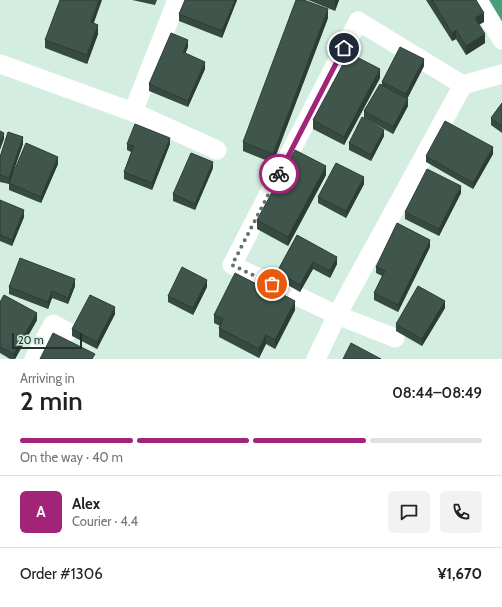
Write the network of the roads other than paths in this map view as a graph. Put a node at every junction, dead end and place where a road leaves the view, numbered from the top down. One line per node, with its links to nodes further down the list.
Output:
1 (177, 0): 7 (street)
2 (478, 0): 3 (street)
3 (502, 40)
4 (0, 64): 7 (street)
5 (502, 74): 6 (street)
6 (463, 85): 9 (street); 9 (street)
7 (133, 112): 8 (street)
8 (218, 150)
9 (337, 315): 11 (street); 13 (street)
10 (68, 332): 12 (street)
11 (395, 338)
12 (34, 359)
13 (316, 359)

